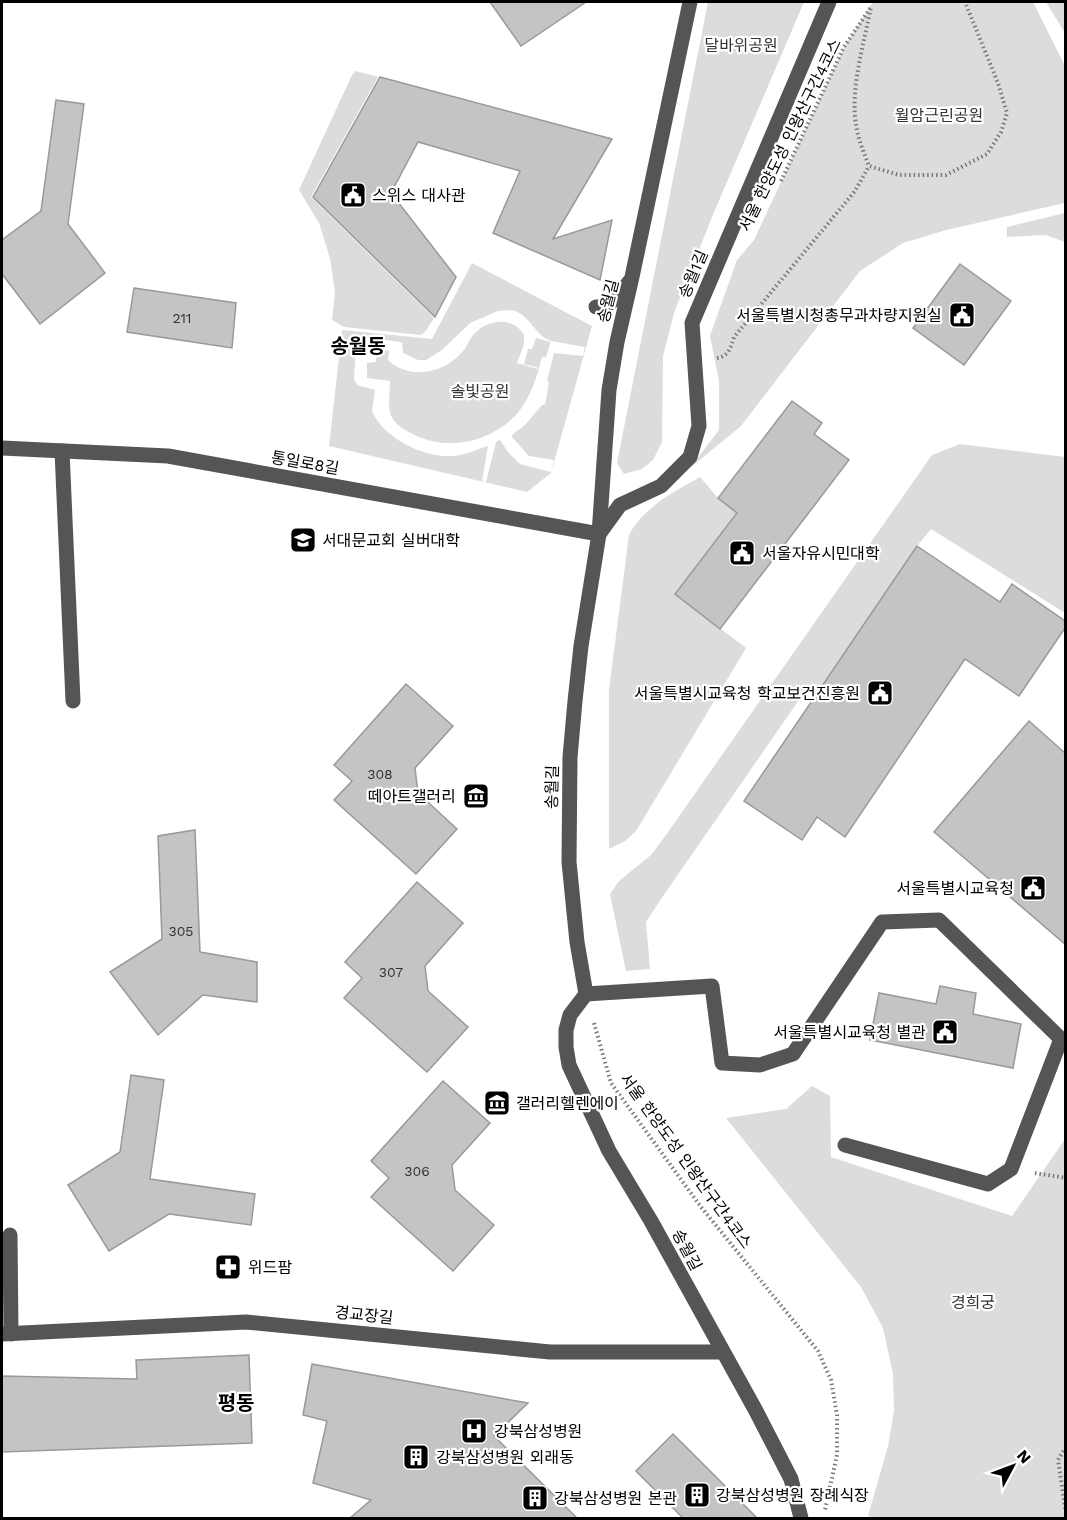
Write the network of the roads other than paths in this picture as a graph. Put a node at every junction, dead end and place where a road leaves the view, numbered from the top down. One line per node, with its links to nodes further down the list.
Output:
1 (690, 2): 3 (street, 송월길)
2 (828, 2): 7 (street, 송월1길)
3 (632, 277): 4 (street, 송월길); 4 (street)
4 (617, 342): 7 (street, 송월길)
5 (2, 448): 6 (street, 통일로8길)
6 (62, 451): 7 (street, 통일로8길); 8 (street)
7 (599, 534): 9 (street, 송월길)
8 (73, 700)
9 (586, 994): 10 (street); 13 (street, 송월길)
10 (845, 1145)
11 (10, 1235): 12 (street)
12 (6, 1334): 13 (street, 경교장길)
13 (722, 1352): 14 (street, 송월길)
14 (801, 1518)

